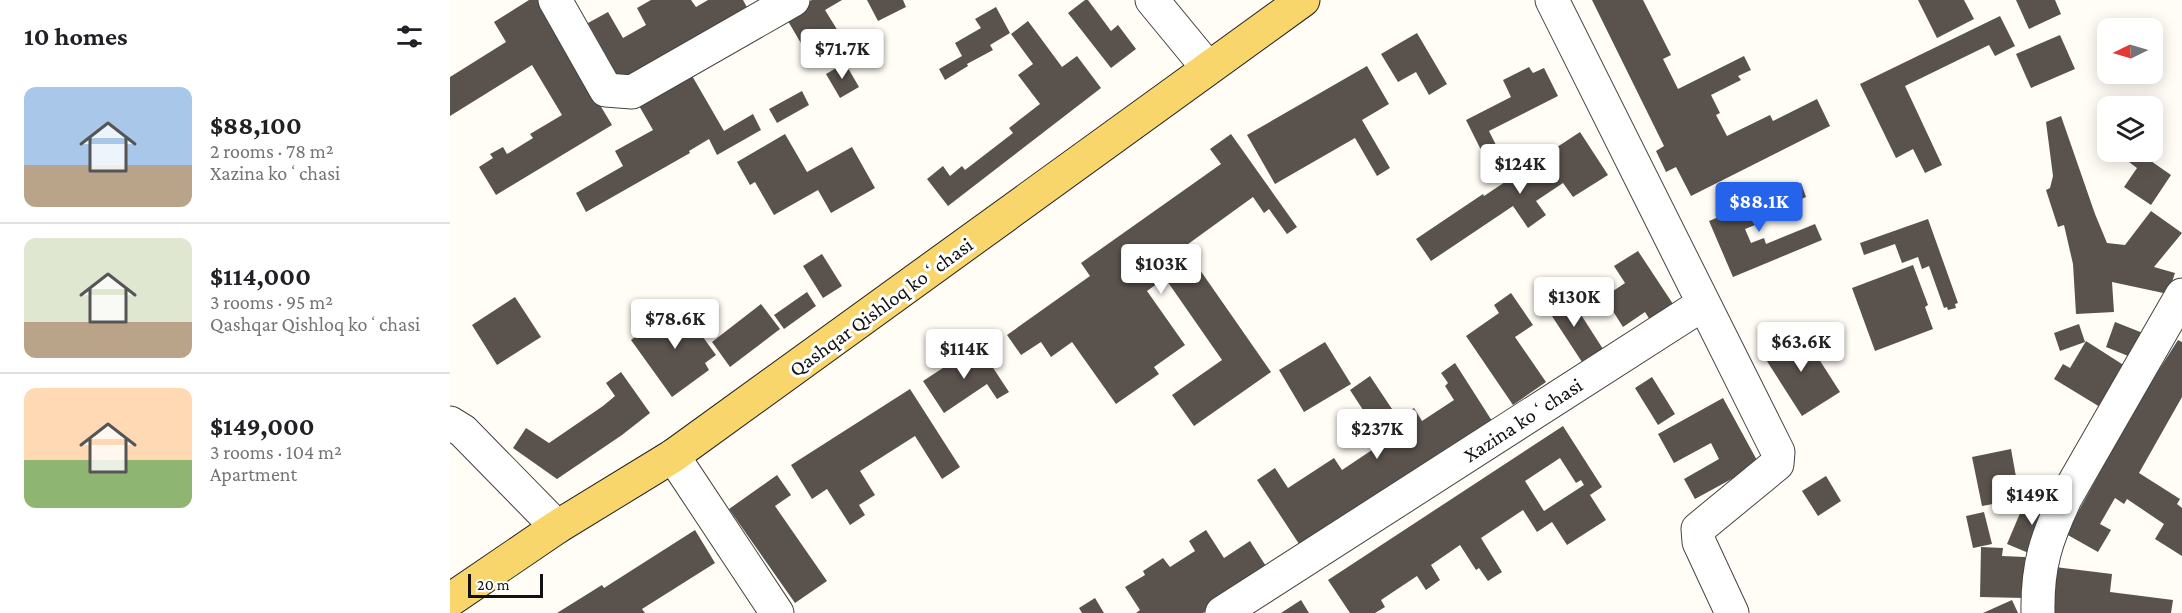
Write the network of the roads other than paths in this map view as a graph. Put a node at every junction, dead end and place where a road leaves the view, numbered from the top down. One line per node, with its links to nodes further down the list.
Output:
1 (555, 0): 2 (street)
2 (793, 0)
3 (1152, 0): 6 (street)
4 (1303, 0): 6 (main road, Qashqar Qishloq koʻchasi)
5 (1552, 0): 8 (street)
6 (1208, 68): 10 (main road, Qashqar Qishloq koʻchasi)
7 (2182, 295): 16 (street)
8 (1703, 304): 14 (street, Xazina koʻchasi); 15 (street)
9 (450, 423): 11 (street)
10 (673, 456): 11 (main road, Qashqar Qishloq koʻchasi); 13 (street)
11 (557, 527): 12 (main road, Qashqar Qishloq koʻchasi)
12 (450, 600)
13 (777, 613)
14 (1222, 613)
15 (1732, 613)
16 (2038, 613)

